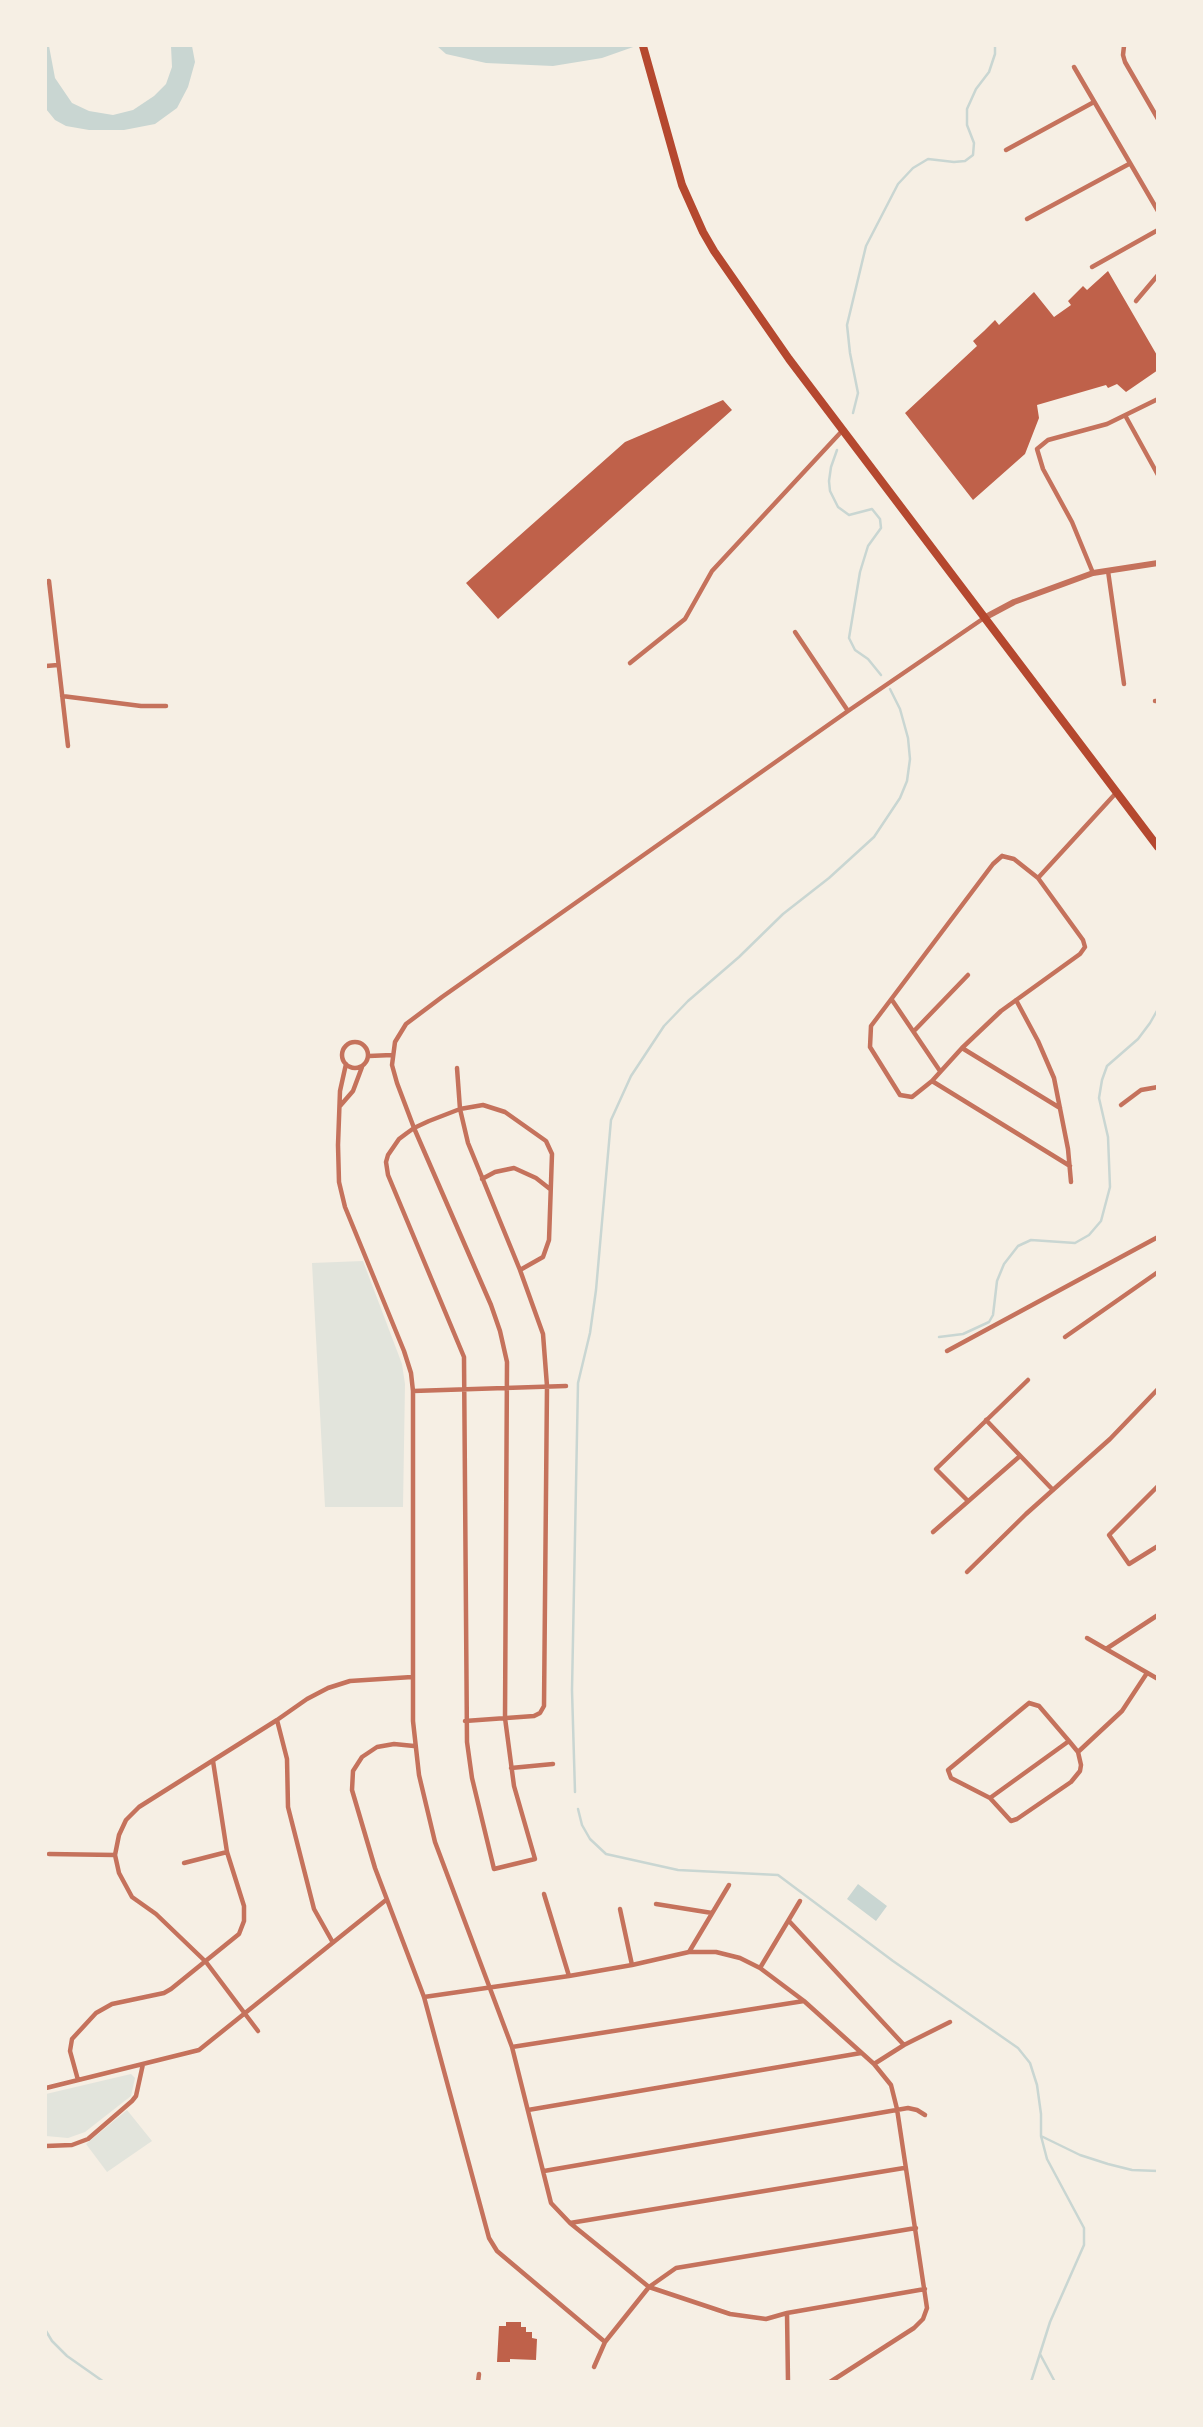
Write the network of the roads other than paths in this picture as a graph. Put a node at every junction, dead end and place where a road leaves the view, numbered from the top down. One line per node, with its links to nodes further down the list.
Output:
1 (643, 46): 16 (highway)
2 (1124, 47): 5 (street)
3 (1074, 67): 4 (street)
4 (1094, 102): 6 (street); 7 (street)
5 (1157, 119)
6 (1006, 150)
7 (1129, 164): 8 (street); 9 (street)
8 (1157, 211)
9 (1027, 219)
10 (1157, 230): 11 (street)
11 (1092, 267)
12 (1157, 275): 13 (street)
13 (1136, 301)
14 (1157, 399): 15 (street)
15 (1126, 416): 17 (street); 20 (street)
16 (842, 430): 22 (highway); 24 (street)
17 (1157, 475)
18 (1157, 563): 19 (street)
19 (1108, 570): 20 (street); 27 (street)
20 (1093, 573): 22 (street)
21 (46, 582): 26 (street)
22 (984, 618): 30 (street); 32 (highway)
23 (795, 632): 30 (street)
24 (630, 663)
25 (46, 666): 26 (street)
26 (58, 666): 28 (street)
27 (1124, 684)
28 (62, 696): 29 (street); 31 (street)
29 (166, 706)
30 (848, 711): 40 (street)
31 (68, 746)
32 (1116, 793): 33 (highway); 34 (street)
33 (1157, 847)
34 (1038, 878): 36 (street); 37 (street)
35 (968, 975): 38 (street)
36 (892, 1000): 38 (street); 46 (street)
37 (1016, 1000): 39 (street); 50 (street)
38 (914, 1031): 45 (street)
39 (962, 1048): 45 (street); 50 (street)
40 (393, 1055): 41 (street); 52 (street)
41 (368, 1056): 42 (street); 43 (street)
42 (346, 1065): 43 (street); 49 (street)
43 (362, 1067): 49 (street)
44 (457, 1068): 51 (street)
45 (940, 1071): 46 (street)
46 (932, 1081): 53 (street)
47 (1157, 1087): 48 (street)
48 (1121, 1105)
49 (340, 1107): 68 (street)
50 (1060, 1108): 53 (street)
51 (460, 1109): 52 (street); 54 (street); 56 (street)
52 (414, 1128): 65 (street); 66 (street)
53 (1070, 1167): 55 (street)
54 (482, 1179): 56 (street); 58 (street)
55 (1071, 1182)
56 (550, 1190): 58 (street)
57 (1157, 1237): 61 (street)
58 (520, 1270): 63 (street)
59 (1157, 1272): 60 (street)
60 (1065, 1337)
61 (947, 1350)
62 (1028, 1380): 69 (street)
63 (547, 1386): 64 (street); 65 (street); 83 (street)
64 (566, 1386)
65 (507, 1387): 66 (street); 83 (street)
66 (465, 1388): 68 (street); 85 (street)
67 (1157, 1389): 72 (street)
68 (413, 1391): 81 (street)
69 (986, 1420): 70 (street); 73 (street)
70 (1020, 1456): 72 (street); 73 (street)
71 (1157, 1486): 75 (street)
72 (1053, 1490): 76 (street)
73 (968, 1501): 74 (street)
74 (933, 1532)
75 (1157, 1546)
76 (967, 1572)
77 (1157, 1615): 79 (street)
78 (1087, 1638): 79 (street)
79 (1106, 1649): 80 (street)
80 (1147, 1673): 82 (street); 88 (street)
81 (412, 1677): 84 (street); 87 (street)
82 (1157, 1679)
83 (505, 1718): 85 (street); 91 (street)
84 (277, 1720): 89 (street); 105 (street)
85 (465, 1721): 91 (street)
86 (1069, 1741): 88 (street); 92 (street); 92 (street)
87 (414, 1746): 99 (street); 111 (street)
88 (1078, 1752): 92 (street)
89 (213, 1761): 93 (street); 95 (street)
90 (553, 1764): 91 (street)
91 (511, 1768)
92 (990, 1798)
93 (227, 1852): 96 (street); 107 (street)
94 (49, 1854): 95 (street)
95 (115, 1855): 107 (street)
96 (184, 1863)
97 (729, 1885): 103 (street)
98 (544, 1894): 110 (street)
99 (386, 1900): 105 (street); 112 (street)
100 (800, 1901): 104 (street)
101 (656, 1904): 103 (street)
102 (620, 1909): 108 (street)
103 (712, 1913): 106 (street)
104 (789, 1920): 109 (street); 117 (street)
105 (332, 1941): 114 (street)
106 (689, 1952): 108 (street); 109 (street)
107 (206, 1962): 114 (street); 122 (street)
108 (632, 1965): 110 (street)
109 (760, 1968): 113 (street)
110 (569, 1976): 111 (street)
111 (490, 1986): 112 (street); 118 (street)
112 (424, 1997): 135 (street)
113 (804, 2001): 118 (street); 119 (street)
114 (245, 2013): 116 (street); 120 (street)
115 (950, 2022): 117 (street)
116 (258, 2031)
117 (904, 2045): 121 (street)
118 (512, 2047): 125 (street)
119 (863, 2053): 121 (street); 125 (street)
120 (143, 2064): 122 (street); 127 (street)
121 (874, 2064): 124 (street)
122 (78, 2080): 123 (street)
123 (46, 2088)
124 (897, 2109): 126 (street); 128 (street); 129 (street)
125 (528, 2110): 129 (street)
126 (925, 2115)
127 (46, 2146)
128 (904, 2168): 130 (street); 131 (street)
129 (544, 2171): 130 (street)
130 (570, 2223): 132 (street)
131 (916, 2228): 132 (street); 133 (street)
132 (649, 2287): 134 (street); 135 (street)
133 (925, 2289): 134 (street); 140 (street)
134 (788, 2313): 139 (street)
135 (605, 2342): 136 (street)
136 (594, 2367)
137 (479, 2374): 138 (street)
138 (478, 2382)
139 (788, 2382)
140 (831, 2382)

